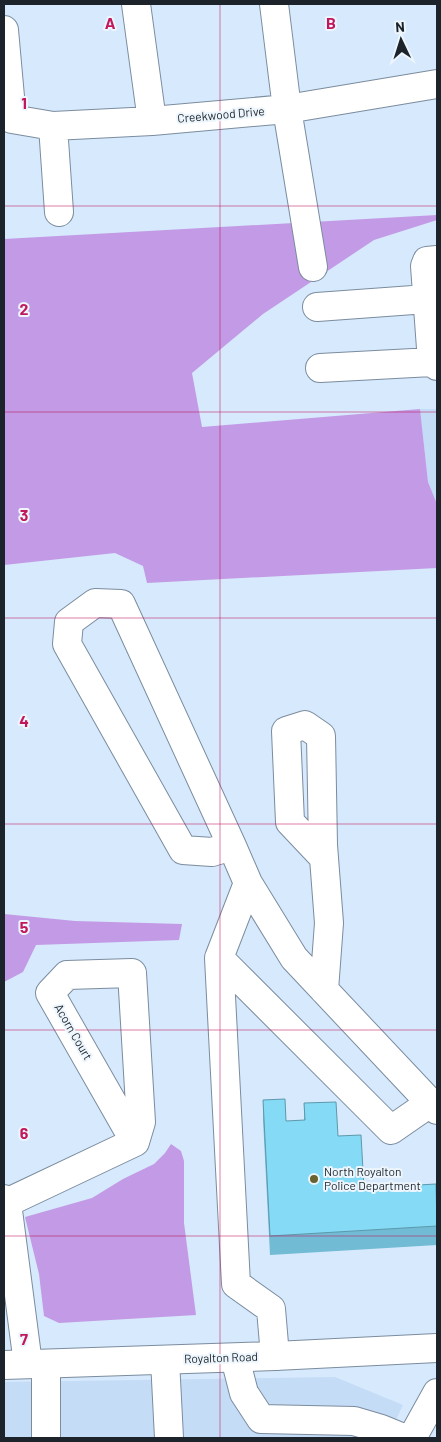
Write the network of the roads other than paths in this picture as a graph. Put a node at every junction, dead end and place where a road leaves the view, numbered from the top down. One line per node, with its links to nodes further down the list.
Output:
1 (136, 4): 7 (street)
2 (274, 4): 5 (street)
3 (4, 30): 6 (street)
4 (437, 84): 5 (street, Creekwood Drive)
5 (287, 110): 7 (street, Creekwood Drive); 11 (street)
6 (8, 118): 8 (street, Creekwood Drive)
7 (152, 121): 8 (street, Creekwood Drive)
8 (53, 126): 9 (street)
9 (59, 212)
10 (437, 260): 12 (street)
11 (312, 267)
12 (427, 299): 13 (street); 14 (street)
13 (317, 307)
14 (434, 364): 15 (street)
15 (320, 368)
16 (232, 846): 16 (street); 18 (street)
17 (324, 858): 20 (street)
18 (248, 883): 19 (street); 20 (street)
19 (219, 958): 21 (street); 25 (street)
20 (324, 990): 21 (street)
21 (434, 1106)
22 (135, 1142): 22 (street, Acorn Court); 23 (street)
23 (5, 1202): 28 (street)
24 (437, 1348): 25 (street, Royalton Road)
25 (275, 1356): 26 (street, Royalton Road)
26 (235, 1358): 27 (street, Royalton Road); 32 (street)
27 (165, 1360): 28 (street, Royalton Road); 31 (street)
28 (26, 1364): 30 (street)
29 (437, 1393): 33 (street)
30 (46, 1438)
31 (169, 1438)
32 (403, 1438)
33 (412, 1438)

